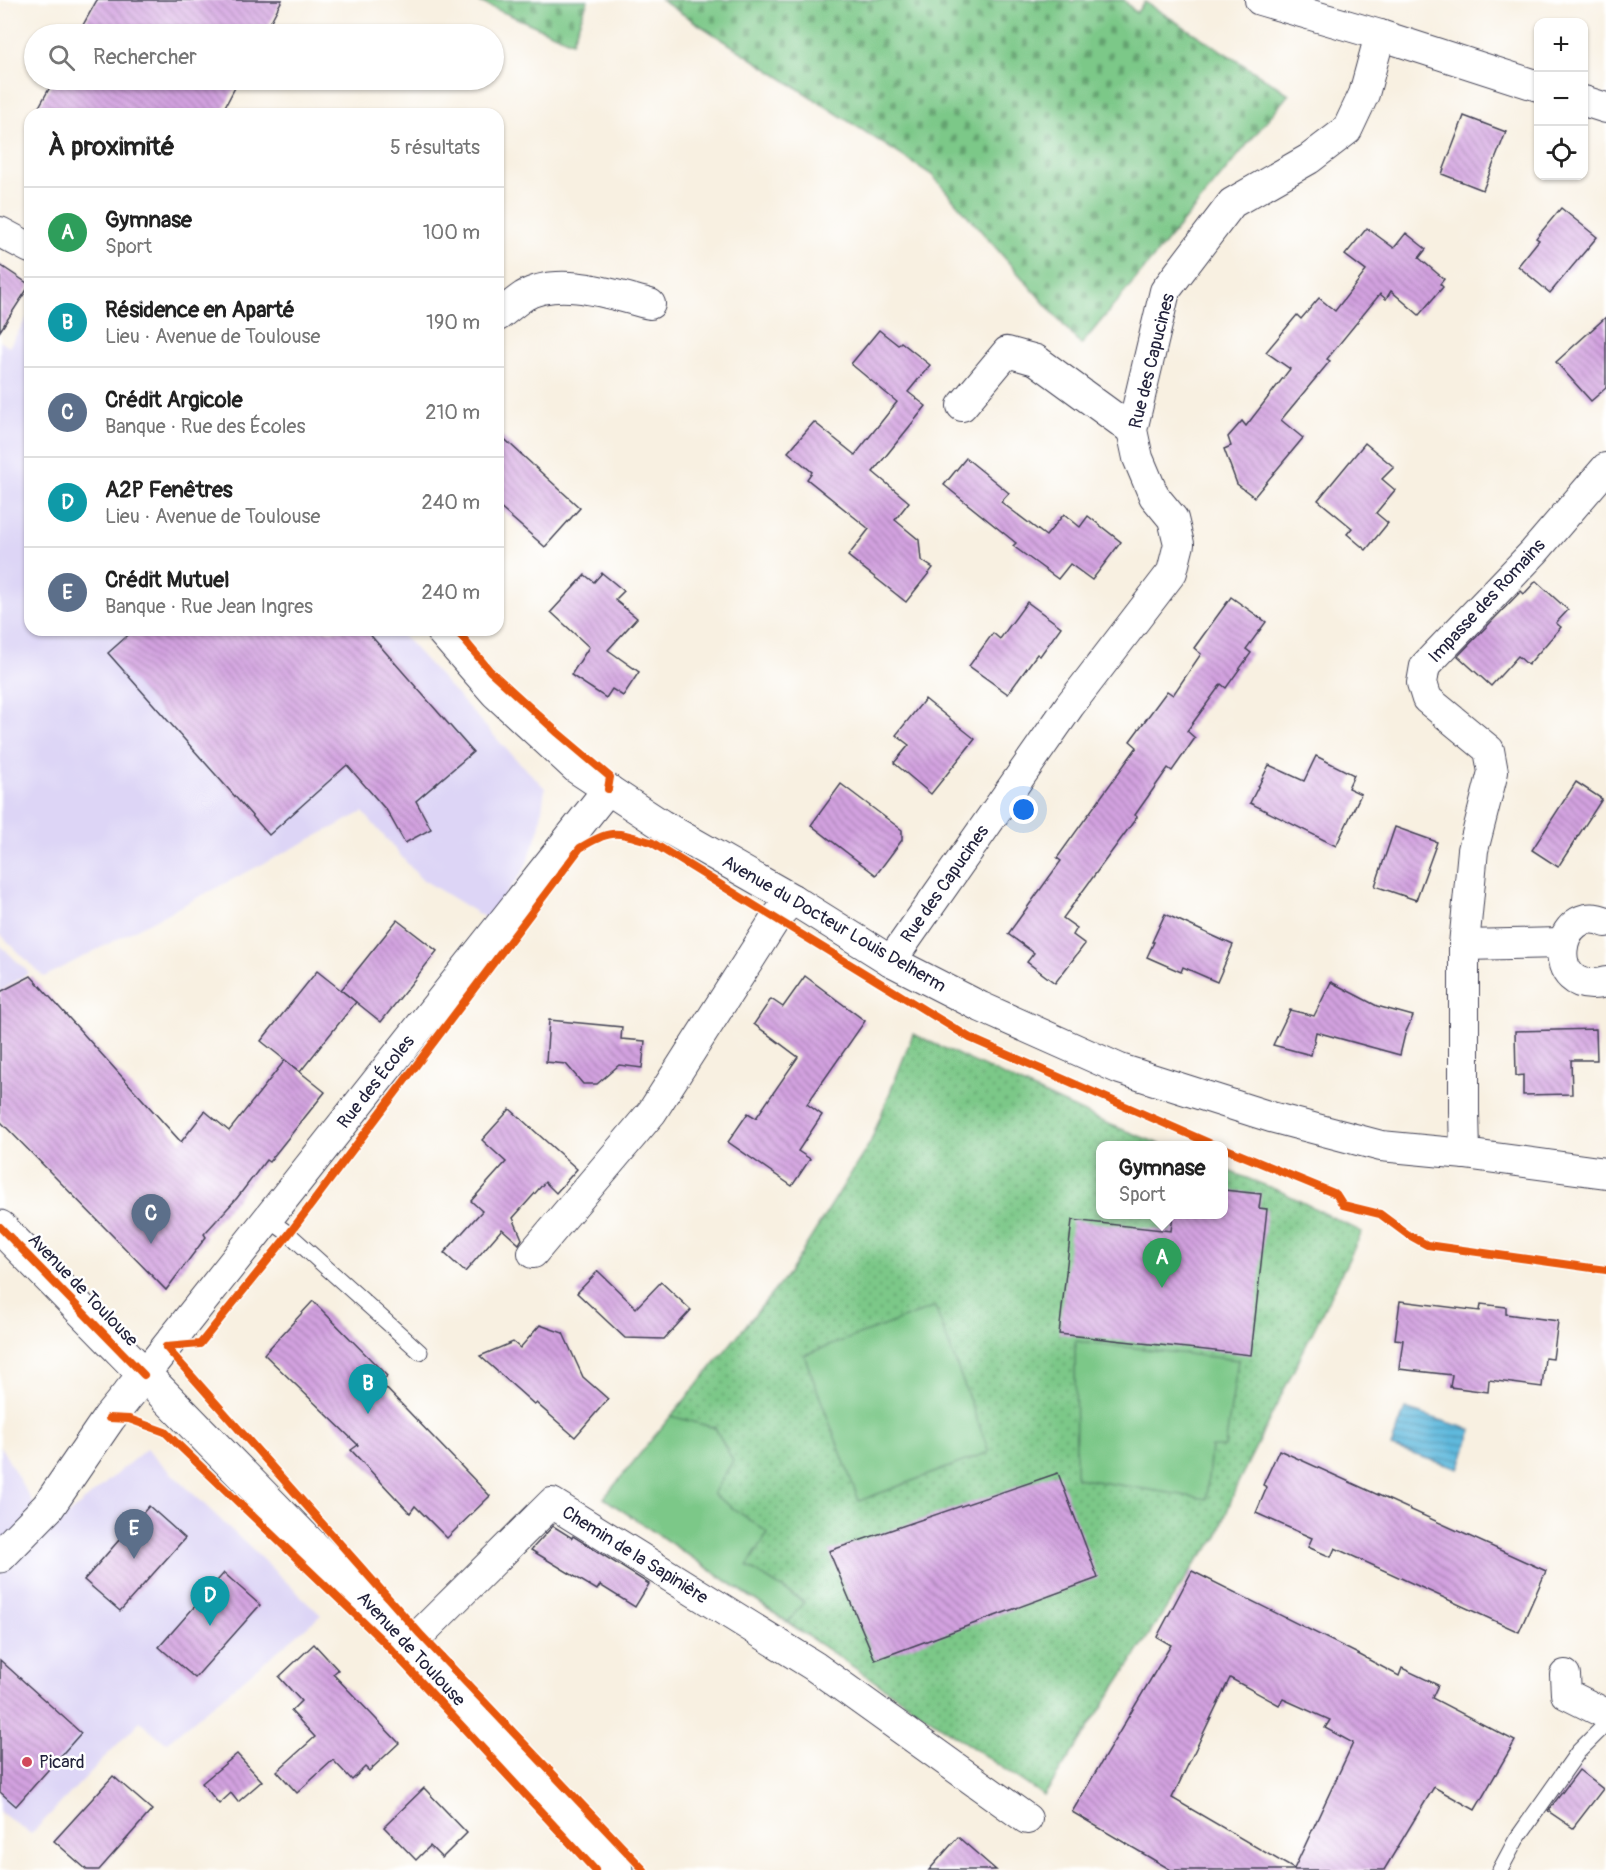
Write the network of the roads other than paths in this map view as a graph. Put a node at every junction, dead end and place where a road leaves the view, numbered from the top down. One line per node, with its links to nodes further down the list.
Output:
1 (1260, 0): 2 (street)
2 (1380, 35): 3 (street); 11 (street, Rue des Capucines)
3 (1534, 84)
4 (1588, 102): 5 (street)
5 (1606, 108)
6 (0, 232): 7 (street)
7 (24, 245)
8 (650, 304): 9 (street)
9 (504, 311)
10 (962, 406): 11 (street)
11 (1132, 429): 19 (street, Rue des Capucines)
12 (1606, 468): 18 (street, Impasse des Romains)
13 (445, 636): 14 (street, Avenue du Docteur Louis Delherm)
14 (608, 789): 15 (street, Avenue du Docteur Louis Delherm); 23 (street, Rue des Écoles)
15 (792, 899): 19 (street, Avenue du Docteur Louis Delherm); 25 (street)
16 (1606, 922): 17 (street)
17 (1562, 942): 18 (street); 20 (street)
18 (1464, 945): 21 (street, Impasse des Romains)
19 (891, 961): 21 (street, Avenue du Docteur Louis Delherm)
20 (1606, 982)
21 (1466, 1154): 22 (street, Avenue du Docteur Louis Delherm)
22 (1606, 1173)
23 (268, 1218): 26 (lane); 27 (street, Rue des Écoles)
24 (0, 1227): 27 (main road, Avenue de Toulouse)
25 (533, 1253)
26 (420, 1352)
27 (144, 1375): 28 (main road, Avenue de Toulouse); 29 (main road)
28 (167, 1398): 29 (main road); 31 (main road, Avenue de Toulouse)
29 (89, 1446): 30 (main road)
30 (0, 1556)
31 (409, 1645): 35 (street, Chemin de la Sapinière); 36 (main road, Avenue de Toulouse)
32 (1565, 1675): 33 (street)
33 (1606, 1714)
34 (1606, 1724): 37 (lane)
35 (1027, 1819)
36 (615, 1870)
37 (1500, 1870)

